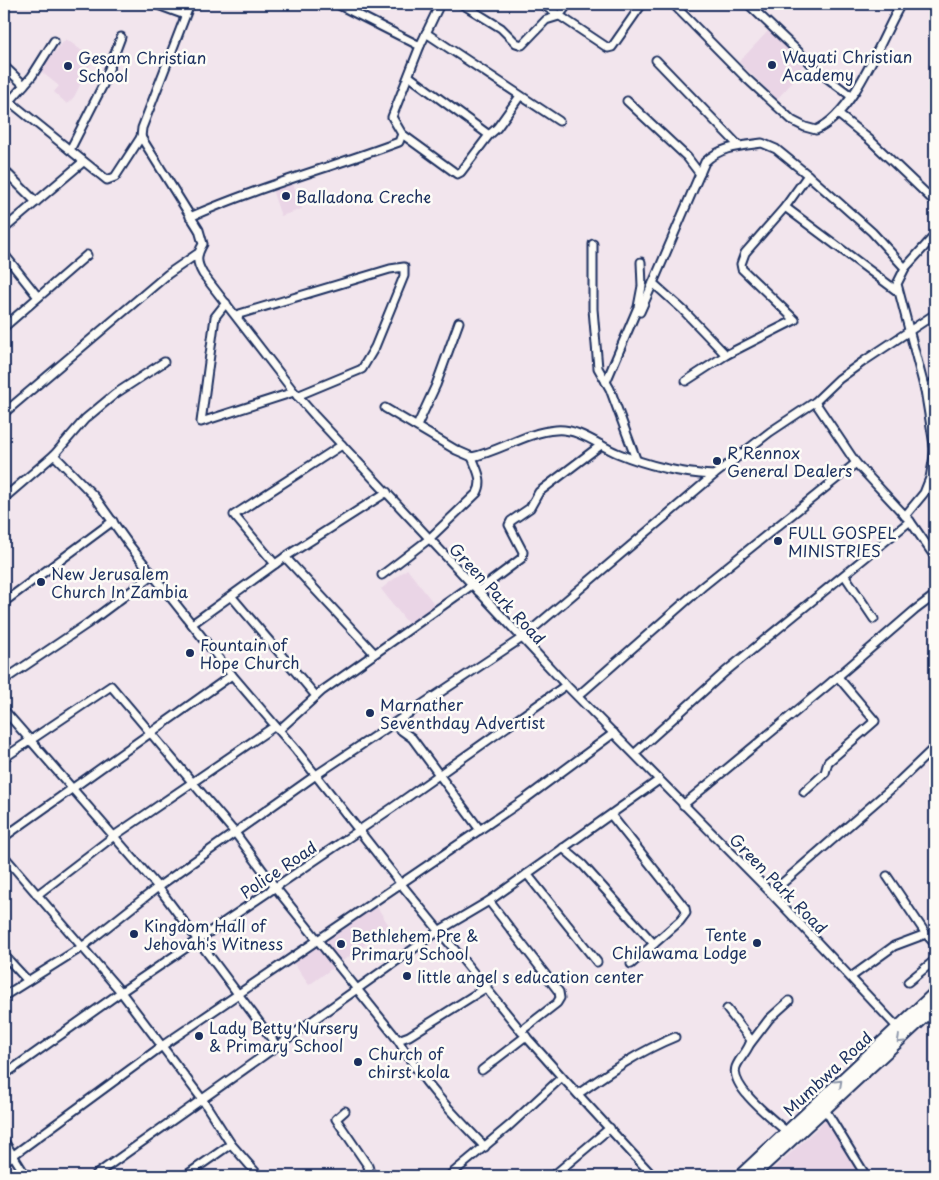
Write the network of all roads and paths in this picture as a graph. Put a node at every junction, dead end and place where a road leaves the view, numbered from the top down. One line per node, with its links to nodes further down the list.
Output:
1 (155, 4): 12 (street)
2 (190, 4): 12 (street)
3 (337, 4): 17 (street)
4 (440, 4): 14 (street)
5 (462, 4): 13 (street)
6 (542, 4): 13 (street)
7 (568, 4): 13 (street)
8 (642, 4): 13 (street)
9 (673, 4): 27 (street)
10 (748, 4): 23 (street)
11 (898, 5): 23 (street)
12 (185, 15): 31 (street)
13 (559, 16)
14 (426, 33): 17 (street); 22 (street)
15 (121, 37): 33 (street)
16 (54, 41): 21 (street)
17 (420, 46): 20 (street)
18 (656, 60): 32 (street)
19 (4, 66): 21 (street)
20 (410, 77): 29 (street); 30 (street)
21 (24, 85): 24 (street)
22 (520, 96): 28 (street); 30 (street)
23 (851, 96): 27 (street)
24 (9, 101): 26 (street); 33 (street)
25 (626, 101): 36 (street)
26 (4, 108)
27 (838, 114): 39 (street)
28 (559, 121)
29 (402, 134): 30 (street); 41 (street)
30 (489, 135)
31 (141, 137): 34 (street); 41 (street, Green Park Road)
32 (738, 144): 36 (street); 37 (street)
33 (70, 150): 34 (street)
34 (83, 162): 38 (street)
35 (4, 170): 38 (street)
36 (700, 174): 50 (street)
37 (808, 175): 40 (street); 49 (street)
38 (36, 202): 42 (street)
39 (935, 202)
40 (785, 207): 51 (street); 60 (street)
41 (190, 217): 46 (street, Green Park Road)
42 (4, 229)
43 (935, 235): 49 (street)
44 (593, 244): 64 (street)
45 (4, 254): 52 (street)
46 (197, 254): 53 (street, Green Park Road); 69 (street)
47 (88, 255): 52 (street)
48 (641, 262): 64 (street)
49 (905, 268): 51 (street)
50 (653, 283): 59 (street); 60 (street)
51 (897, 291): 58 (street)
52 (38, 297): 57 (street)
53 (226, 303): 54 (street, Green Park Road); 66 (street)
54 (236, 314): 66 (street, Green Park Road); 66 (street)
55 (935, 314): 58 (street)
56 (459, 322): 70 (street)
57 (4, 327)
58 (911, 331): 65 (street); 67 (street)
59 (628, 341)
60 (726, 355): 62 (street)
61 (164, 362): 74 (street)
62 (686, 381)
63 (935, 381): 65 (street)
64 (606, 382): 76 (street)
65 (924, 390): 73 (street)
66 (295, 394): 71 (street, Green Park Road)
67 (815, 402): 77 (street); 78 (street)
68 (385, 408): 70 (street)
69 (4, 413)
70 (417, 426): 75 (street)
71 (342, 445): 79 (street, Green Park Road); 86 (street)
72 (601, 445): 75 (street); 76 (street); 91 (street)
73 (935, 451): 81 (street)
74 (54, 455): 80 (street); 82 (street)
75 (472, 457): 83 (street)
76 (636, 459): 78 (street)
77 (856, 463): 81 (street); 104 (street)
78 (714, 476): 97 (street)
79 (387, 492): 83 (street, Green Park Road); 84 (street)
80 (4, 498)
81 (908, 519): 85 (street); 89 (street)
82 (112, 521): 87 (street); 94 (street)
83 (429, 539): 88 (street); 90 (street, Green Park Road)
84 (286, 557): 86 (street); 98 (street)
85 (935, 557)
86 (275, 564): 93 (street)
87 (154, 574): 96 (street); 101 (street)
88 (382, 575)
89 (844, 576): 95 (street); 112 (street)
90 (472, 585): 91 (street, Green Park Road); 98 (street)
91 (478, 591): 97 (street, Green Park Road)
92 (935, 595): 100 (street)
93 (232, 597): 96 (street); 103 (street)
94 (4, 602)
95 (874, 619)
96 (192, 624): 99 (street)
97 (522, 638): 102 (street, Green Park Road); 106 (street)
98 (374, 653): 103 (street)
99 (232, 675): 107 (street); 109 (street)
100 (838, 677): 119 (street); 120 (street)
101 (4, 680)
102 (566, 685): 104 (street, Green Park Road); 114 (street, Police Road)
103 (316, 696): 107 (street)
104 (578, 696): 108 (street, Green Park Road)
105 (4, 710): 110 (street)
106 (394, 725): 114 (street); 115 (street)
107 (277, 728): 115 (street); 117 (street)
108 (614, 733): 112 (street, Green Park Road); 123 (street)
109 (152, 734): 110 (street); 117 (street); 118 (street)
110 (30, 740): 113 (street); 118 (street)
111 (935, 746): 134 (street)
112 (635, 753): 116 (street, Green Park Road)
113 (4, 758)
114 (440, 774): 122 (street, Police Road); 123 (street)
115 (316, 775): 122 (street); 124 (street)
116 (659, 780): 120 (street, Green Park Road); 121 (street)
117 (191, 784): 124 (street); 125 (street)
118 (73, 788): 125 (street); 126 (street)
119 (804, 792)
120 (683, 805): 134 (street, Green Park Road)
121 (611, 815): 127 (street); 141 (street)
122 (360, 830): 131 (street); 133 (street, Police Road)
123 (480, 830): 131 (street)
124 (236, 834): 132 (street); 133 (street)
125 (114, 836): 132 (street); 135 (street)
126 (4, 837)
127 (563, 848): 129 (street); 141 (street)
128 (4, 856): 135 (street)
129 (527, 874): 136 (street); 146 (street)
130 (887, 876): 138 (street)
131 (402, 884): 137 (street); 140 (street)
132 (158, 887): 139 (street); 143 (street)
133 (275, 887): 139 (street, Police Road); 140 (street)
134 (771, 893): 148 (street, Green Park Road)
135 (37, 895): 143 (street)
136 (490, 901): 137 (street); 161 (street)
137 (440, 930): 151 (street); 152 (street)
138 (926, 934): 142 (street); 148 (street)
139 (198, 939): 153 (street, Police Road); 154 (street)
140 (317, 940): 152 (street); 154 (street)
141 (654, 944): 147 (street)
142 (935, 944)
143 (82, 947): 149 (street); 153 (street)
144 (4, 955): 149 (street)
145 (935, 960): 150 (street)
146 (597, 962)
147 (631, 964)
148 (850, 977): 160 (street, Green Park Road)
149 (28, 980): 156 (street)
150 (908, 982)
151 (487, 987): 161 (street); 163 (street)
152 (357, 989): 163 (street); 166 (street)
153 (121, 992): 165 (street); 168 (street, Police Road)
154 (239, 994): 165 (street); 166 (street)
155 (935, 994): 160 (main road, Mumbwa Road)
156 (4, 996)
157 (789, 1001): 164 (street)
158 (935, 1007): 172 (main road, Mumbwa Road, one-way to 172)
159 (727, 1008): 164 (street)
160 (898, 1028): 172 (main road, Mumbwa Road, one-way to 160)
161 (524, 1033): 167 (street); 169 (street)
162 (675, 1037): 170 (street)
163 (398, 1040): 178 (street)
164 (750, 1044): 175 (street)
165 (162, 1046): 171 (street); 179 (street)
166 (278, 1046): 171 (street)
167 (482, 1070)
168 (4, 1075)
169 (562, 1077): 170 (street); 178 (street)
170 (578, 1094): 174 (street)
171 (202, 1099): 177 (street); 183 (street)
172 (823, 1105): 175 (main road, Mumbwa Road); 181 (main road, Mumbwa Road); 192 (street)
173 (345, 1111): 186 (street)
174 (610, 1128): 188 (street); 189 (street)
175 (787, 1132): 181 (main road, Mumbwa Road)
176 (4, 1141): 179 (street)
177 (231, 1144): 184 (street); 185 (street)
178 (485, 1147): 187 (street)
179 (13, 1155): 180 (street); 182 (street)
180 (4, 1162)
181 (761, 1163): 190 (main road, Mumbwa Road); 191 (main road, Mumbwa Road)
182 (26, 1176)
183 (94, 1176)
184 (185, 1176)
185 (260, 1176)
186 (365, 1176)
187 (449, 1176)
188 (553, 1176)
189 (653, 1176)
190 (740, 1176)
191 (752, 1176)
192 (866, 1176)

